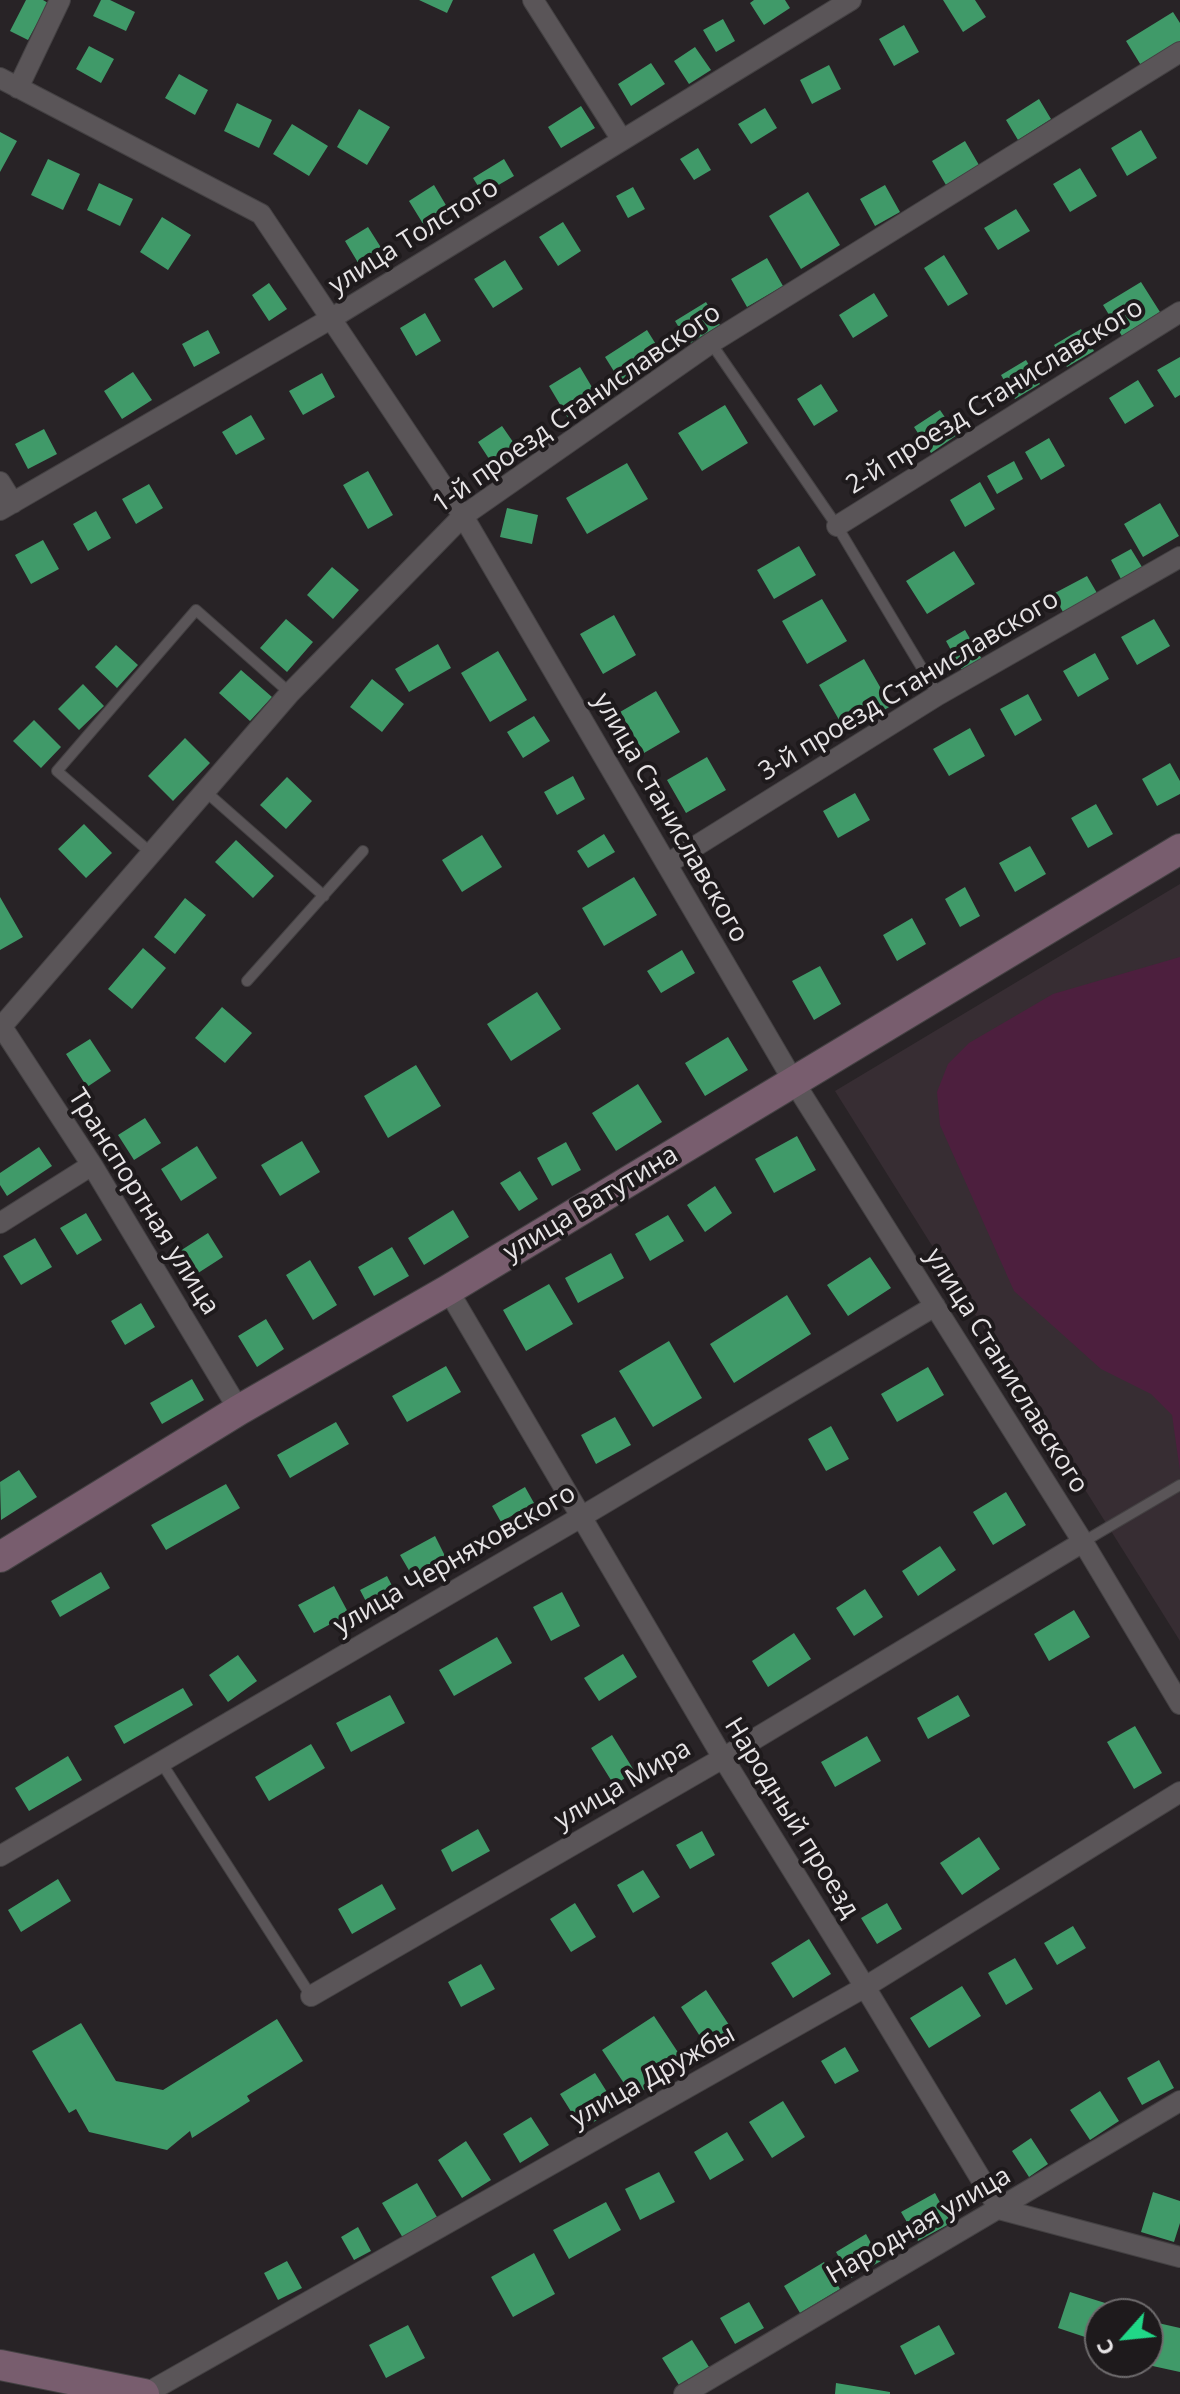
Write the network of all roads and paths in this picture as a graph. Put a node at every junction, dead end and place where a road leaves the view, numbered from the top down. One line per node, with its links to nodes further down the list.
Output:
1 (60, 0): 5 (street)
2 (533, 0): 6 (street)
3 (851, 0): 6 (street, улица Толстого)
4 (1180, 52): 9 (street, 1-й проезд Станиславского)
5 (9, 83): 8 (street, улица Станиславского)
6 (622, 140): 8 (street, улица Толстого)
7 (1180, 312): 13 (street, 2-й проезд Станиславского)
8 (332, 318): 11 (street, улица Толстого); 12 (street, улица Станиславского)
9 (711, 343): 12 (street, 1-й проезд Станиславского); 13 (lane)
10 (0, 482): 11 (street)
11 (6, 506)
12 (463, 516): 15 (street, 1-й проезд Станиславского); 21 (street, улица Станиславского)
13 (837, 526): 16 (lane)
14 (1180, 557): 16 (street, 3-й проезд Станиславского)
15 (290, 693): 17 (street, 1-й проезд Станиславского); 20 (lane)
16 (938, 695): 21 (street, 3-й проезд Станиславского)
17 (205, 791): 20 (street, 1-й проезд Станиславского); 22 (lane)
18 (1180, 849): 25 (street, улица Ватутина)
19 (363, 851): 22 (lane)
20 (151, 853): 24 (street, 1-й проезд Станиславского)
21 (667, 864): 25 (street, улица Станиславского)
22 (324, 896): 23 (lane)
23 (247, 981)
24 (1, 1025): 26 (street, Транспортная улица)
25 (794, 1082): 28 (street, улица Ватутина); 29 (street, улица Станиславского)
26 (92, 1165): 27 (street); 30 (street, Транспортная улица)
27 (0, 1223)
28 (448, 1290): 30 (street, улица Ватутина); 32 (street, Народный проезд)
29 (935, 1306): 32 (street, улица Черняховского); 33 (street, улица Станиславского)
30 (239, 1410): 34 (street, улица Ватутина)
31 (1180, 1485): 33 (lane)
32 (581, 1517): 36 (street, Народный проезд); 37 (street, улица Черняховского)
33 (1083, 1542): 35 (street, улица Станиславского); 36 (street, улица Мира)
34 (0, 1557)
35 (1180, 1704)
36 (723, 1758): 40 (street, Народный проезд); 41 (street, улица Мира)
37 (160, 1761): 39 (street, улица Черняховского); 41 (lane)
38 (1180, 1792): 40 (street, улица Дружбы)
39 (0, 1856)
40 (865, 1987): 43 (street, Народный проезд); 46 (street, улица Дружбы)
41 (311, 1996)
42 (1180, 2101): 43 (street, Народная улица)
43 (999, 2209): 44 (street); 47 (street, Народная улица)
44 (1180, 2257)
45 (0, 2365): 46 (street)
46 (144, 2394)
47 (684, 2394)

